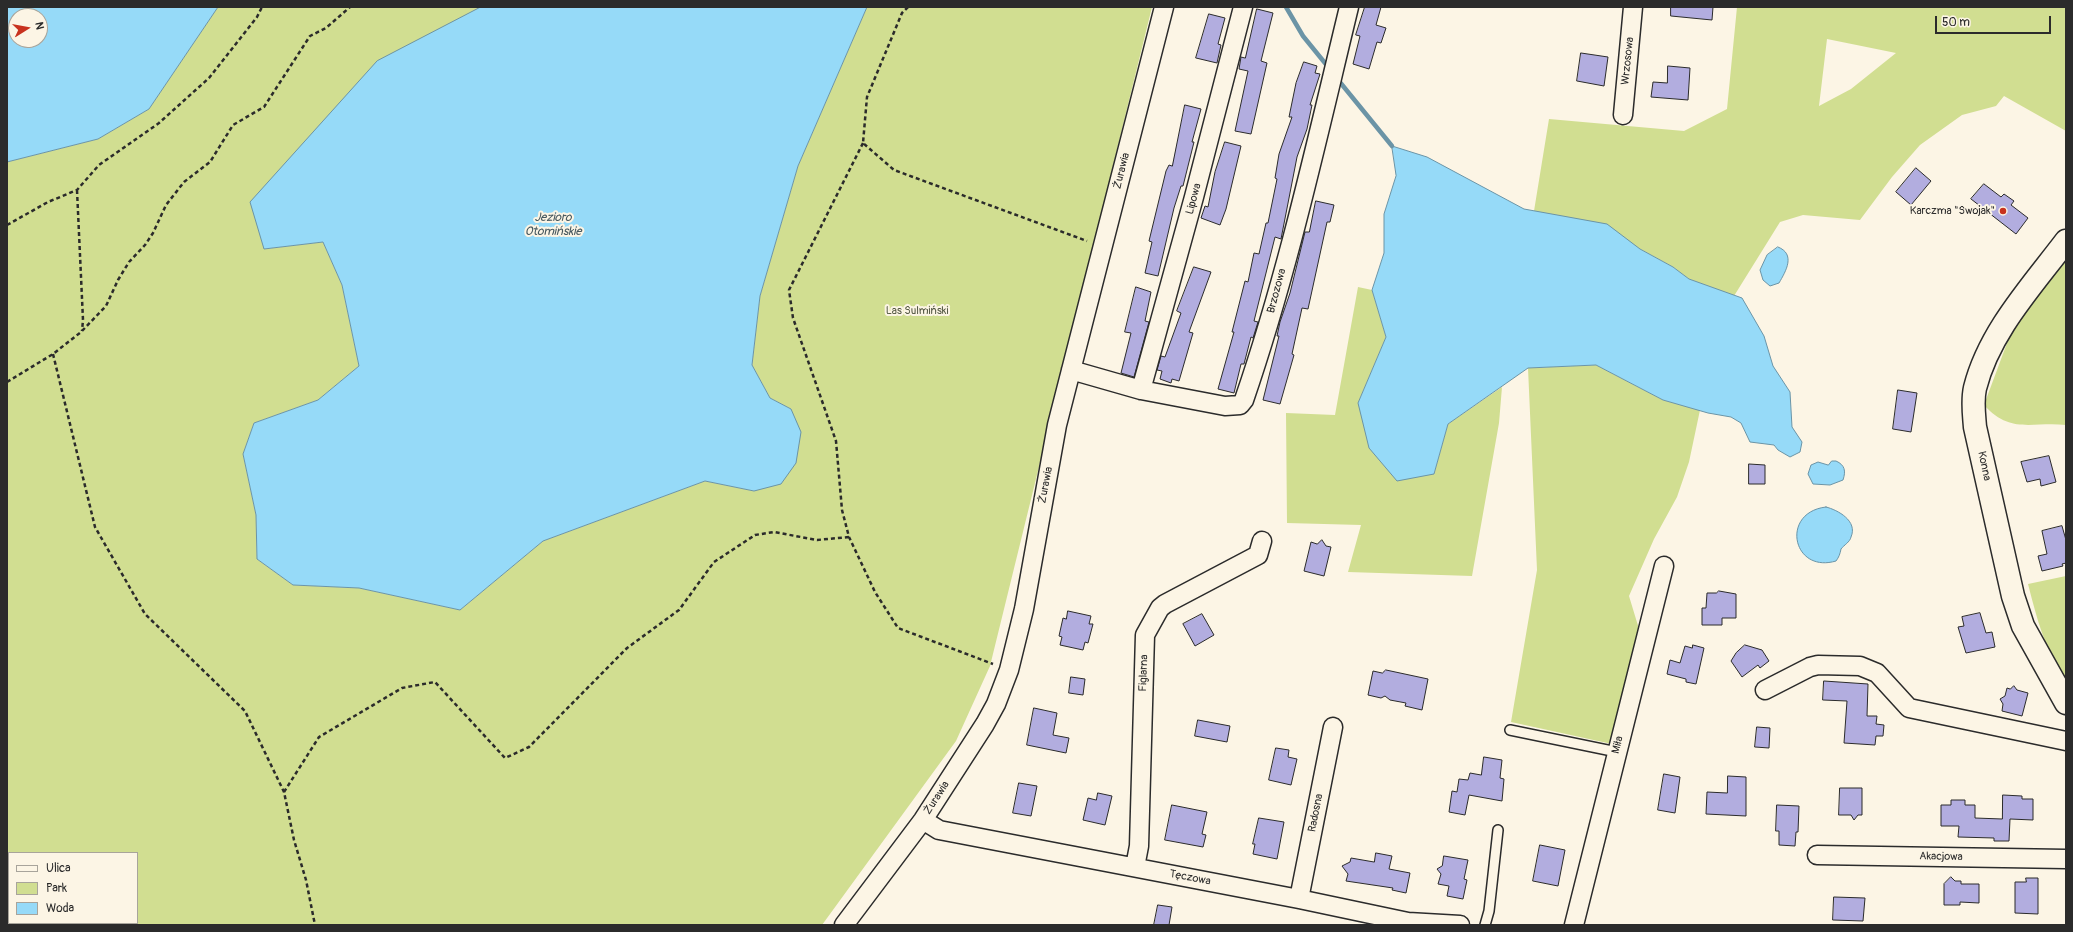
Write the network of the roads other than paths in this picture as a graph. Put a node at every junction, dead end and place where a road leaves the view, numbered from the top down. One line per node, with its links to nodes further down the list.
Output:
1 (1164, 7): 7 (street, Żurawia)
2 (1242, 7): 8 (street, Lipowa)
3 (1350, 7): 8 (street, Brzozowa)
4 (1634, 7): 5 (street, Wrzosowa)
5 (1623, 115)
6 (2066, 241): 12 (street, Konna)
7 (1071, 370): 8 (street, Brzozowa); 17 (street, Żurawia)
8 (1141, 390)
9 (1262, 540): 21 (street, Figlarna)
10 (1664, 566): 16 (street, Miła)
11 (1765, 690): 15 (street)
12 (2066, 703)
13 (1333, 727): 22 (street, Radosna)
14 (1510, 730): 16 (lane)
15 (2066, 741)
16 (1617, 752): 26 (street, Miła)
17 (923, 820): 21 (street, Tęczowa); 23 (street, Żurawia)
18 (1498, 830): 25 (lane)
19 (1817, 855): 20 (street, Akacjowa)
20 (2066, 859)
21 (1135, 867): 22 (street, Tęczowa)
22 (1299, 899): 24 (street, Tęczowa)
23 (844, 925)
24 (1460, 925)
25 (1484, 925)
26 (1574, 925)

